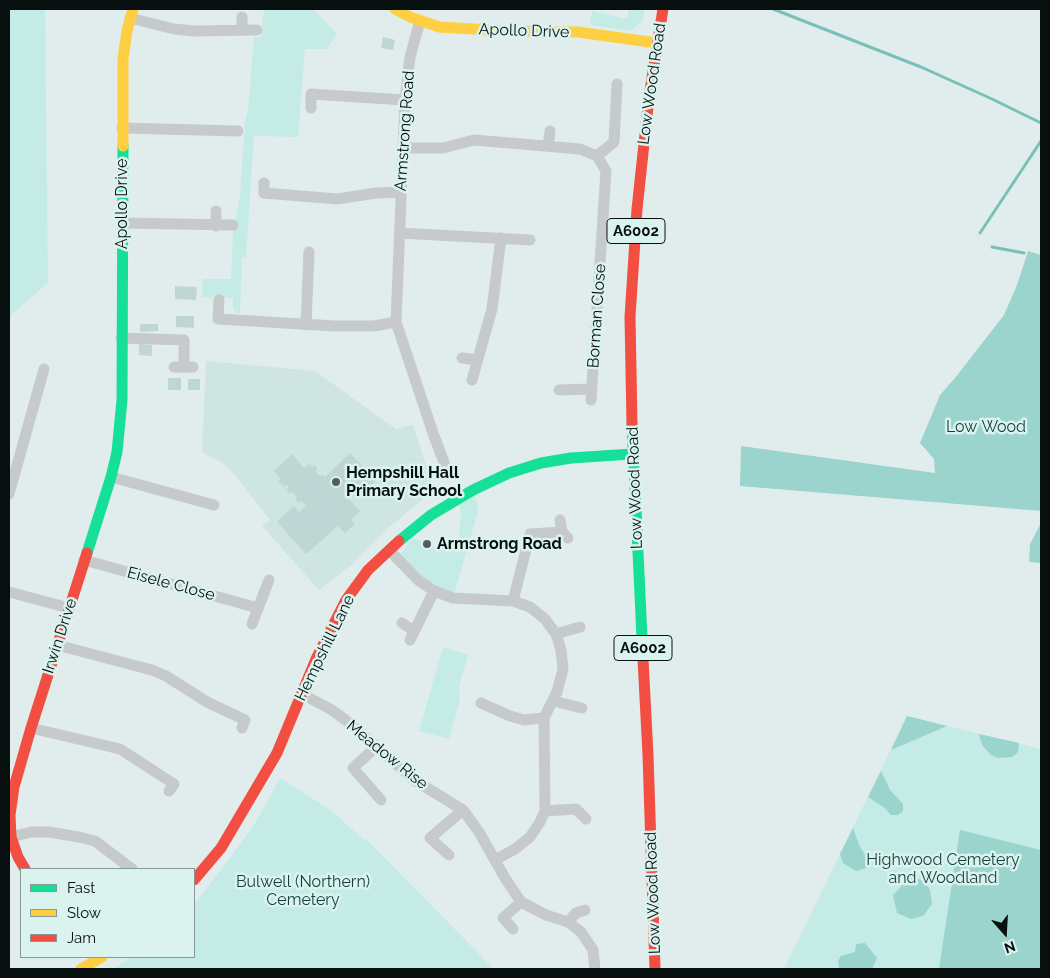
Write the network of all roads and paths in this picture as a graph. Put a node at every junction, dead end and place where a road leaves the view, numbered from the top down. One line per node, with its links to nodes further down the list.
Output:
1 (395, 9): 5 (street, Apollo Drive)
2 (663, 9): 8 (street, Low Wood Road / A6002)
3 (132, 13): 6 (street); 12 (street, Apollo Drive)
4 (242, 16): 6 (street)
5 (420, 21): 8 (street, Apollo Drive); 10 (street, Armstrong Road)
6 (242, 30): 7 (street)
7 (257, 30)
8 (657, 43): 39 (street, Low Wood Road / A6002)
9 (617, 84): 17 (street)
10 (406, 100): 11 (street); 16 (street, Armstrong Road)
11 (311, 108)
12 (122, 128): 13 (street); 21 (street, Apollo Drive)
13 (238, 131)
14 (550, 131): 15 (street)
15 (548, 146): 16 (street); 17 (street)
16 (404, 148): 19 (street, Armstrong Road)
17 (597, 156): 37 (street, Borman Close)
18 (264, 183): 19 (street)
19 (400, 192): 24 (street, Armstrong Road)
20 (216, 211): 22 (street)
21 (122, 223): 22 (street); 31 (street, Apollo Drive)
22 (216, 226): 23 (street)
23 (233, 226)
24 (399, 233): 25 (street); 29 (street, Armstrong Road)
25 (501, 238): 26 (street); 33 (street)
26 (530, 240)
27 (310, 252): 30 (street)
28 (219, 300): 30 (street)
29 (396, 322): 30 (street); 40 (street, Armstrong Road)
30 (306, 325)
31 (122, 338): 34 (street); 38 (street, Apollo Drive)
32 (462, 358): 33 (street)
33 (477, 360): 36 (street)
34 (183, 367)
35 (44, 368): 42 (street)
36 (472, 380)
37 (559, 390)
38 (122, 400): 41 (street, Irwin Drive)
39 (632, 454): 45 (street, Hempshill Lane); 84 (street, Low Wood Road / A6002)
40 (448, 473)
41 (111, 477): 43 (street); 46 (street, Irwin Drive)
42 (9, 494)
43 (210, 501)
44 (560, 520): 50 (street)
45 (389, 550): 48 (street); 58 (street, Hempshill Lane)
46 (84, 560): 51 (street, Irwin Drive); 52 (street, Eisele Close)
47 (269, 580): 52 (street)
48 (434, 591): 50 (street); 53 (street)
49 (9, 592): 51 (street)
50 (513, 601): 56 (street)
51 (69, 608): 57 (street, Irwin Drive)
52 (258, 608): 54 (street)
53 (402, 623)
54 (252, 624)
55 (580, 627): 56 (street)
56 (556, 634): 59 (street)
57 (57, 645): 63 (street, Irwin Drive); 64 (street)
58 (302, 694): 65 (street, Meadow Rise); 76 (street, Hempshill Lane)
59 (553, 701): 61 (street); 62 (street)
60 (481, 703): 62 (street)
61 (582, 708)
62 (544, 718): 69 (street)
63 (30, 728): 66 (street); 71 (street, Irwin Drive)
64 (242, 728)
65 (376, 747): 67 (street); 68 (street, Meadow Rise)
66 (169, 792)
67 (381, 800)
68 (463, 810): 72 (street); 73 (street, Meadow Rise)
69 (545, 810): 70 (street); 73 (street)
70 (586, 820)
71 (11, 837): 74 (street, Irwin Drive); 75 (street)
72 (449, 855)
73 (495, 860): 77 (street, Meadow Rise)
74 (24, 868)
75 (131, 868)
76 (195, 879)
77 (521, 902): 79 (street, Meadow Rise); 80 (street)
78 (585, 910): 79 (street)
79 (568, 922): 83 (street, Meadow Rise)
80 (513, 929)
81 (99, 958): 82 (street)
82 (82, 964)
83 (595, 969)
84 (654, 969)

